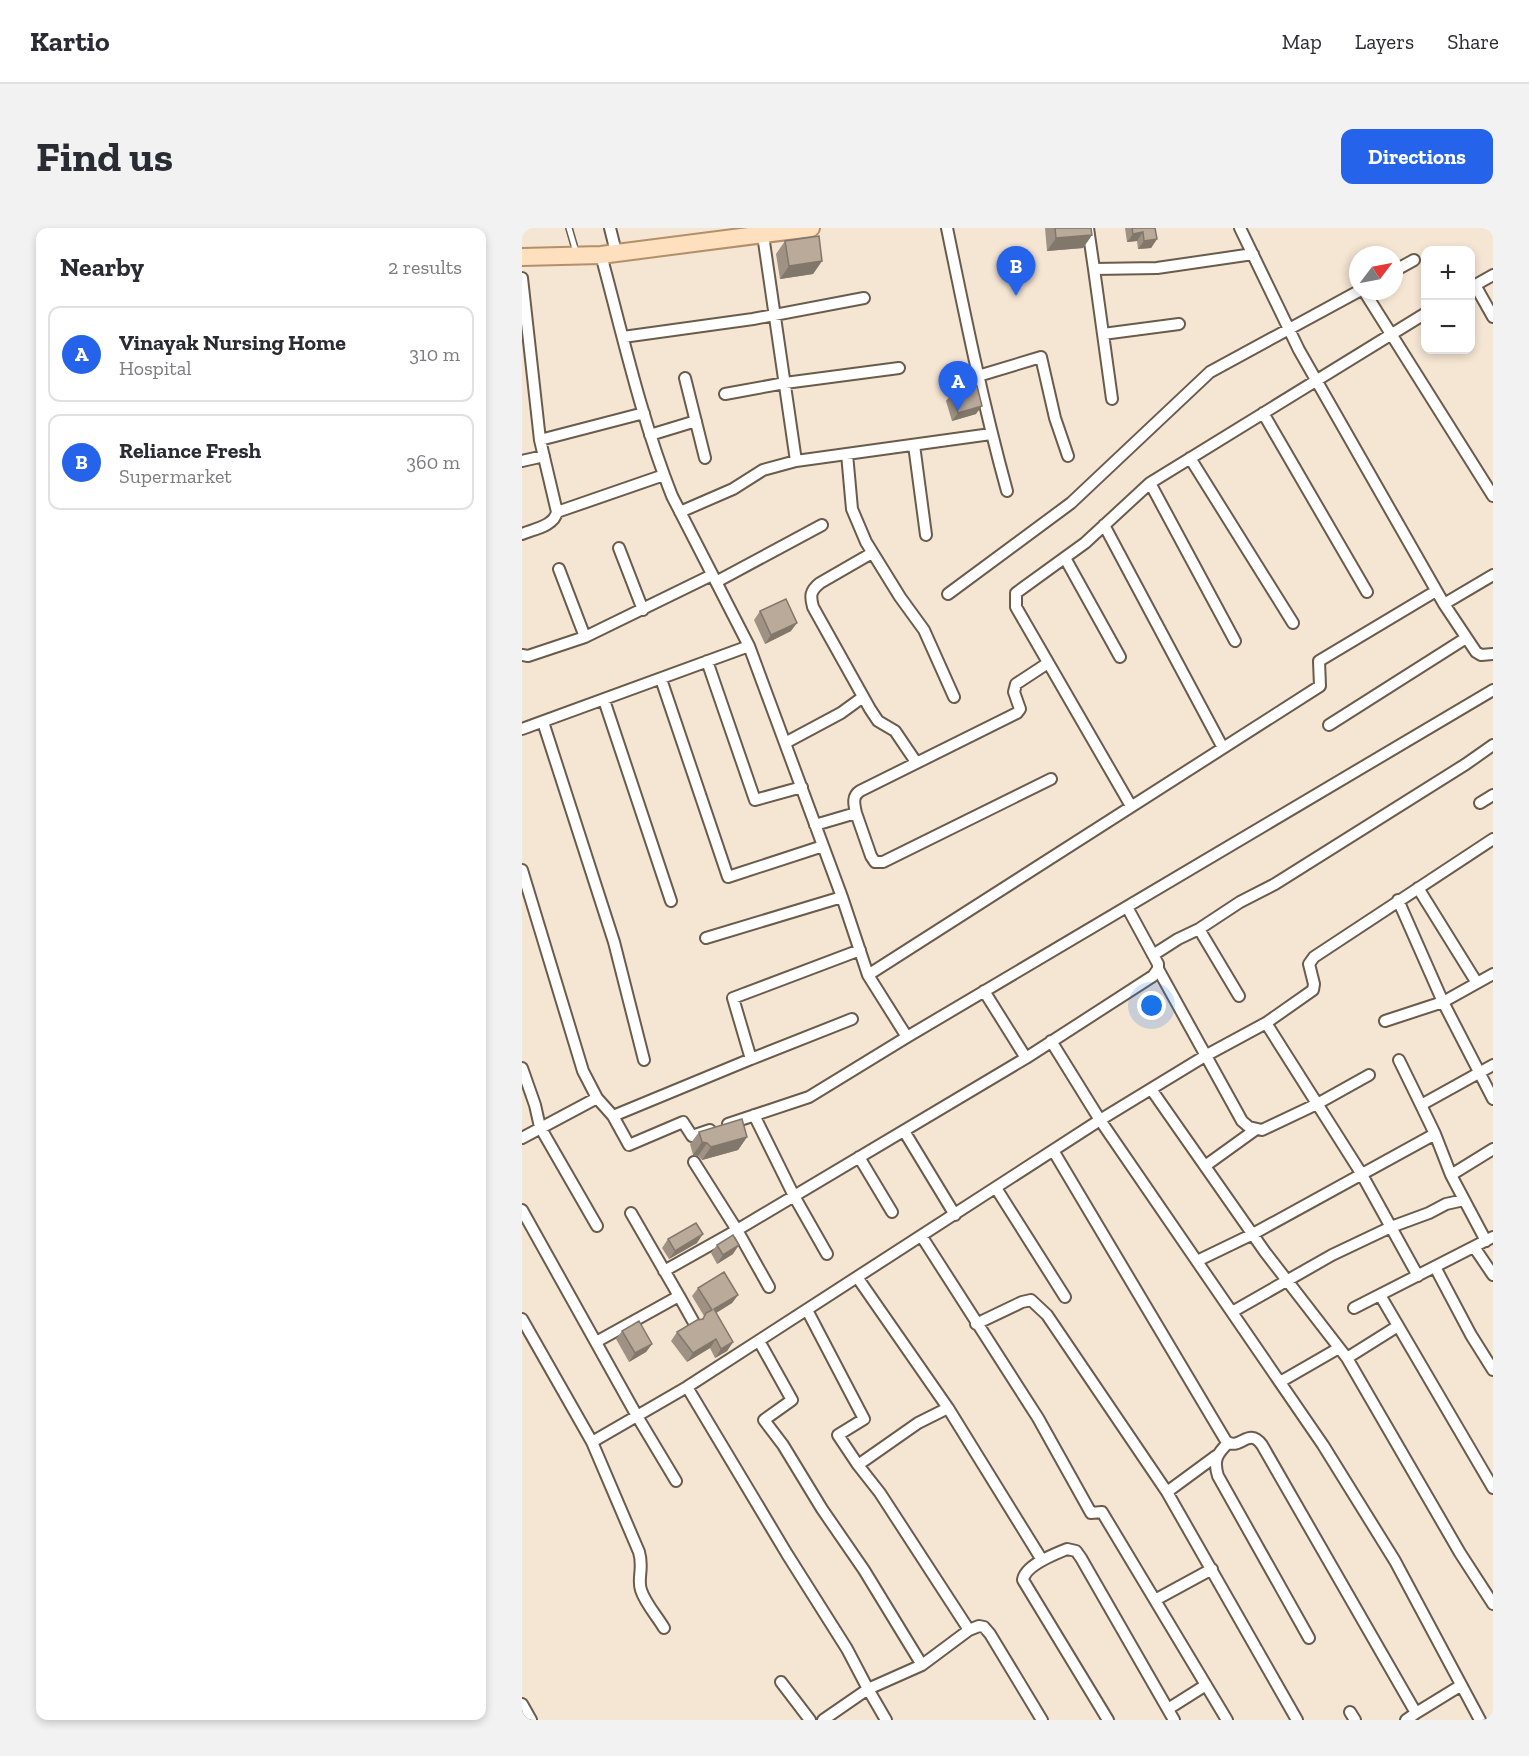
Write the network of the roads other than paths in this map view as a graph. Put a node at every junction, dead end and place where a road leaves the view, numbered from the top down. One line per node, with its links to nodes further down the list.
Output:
1 (569, 228): 10 (lane)
2 (610, 228): 8 (street)
3 (812, 228): 7 (main road)
4 (947, 228): 32 (street)
5 (1088, 228): 14 (street)
6 (1240, 228): 9 (street)
7 (768, 232): 8 (main road); 22 (street)
8 (609, 254): 10 (main road); 29 (street)
9 (1253, 254): 14 (street); 26 (street)
10 (578, 256): 11 (main road)
11 (522, 257)
12 (1414, 260): 13 (street)
13 (1403, 266)
14 (1094, 269): 27 (street)
15 (1493, 275): 17 (street)
16 (522, 278): 30 (street)
17 (1475, 286)
18 (1475, 290): 24 (street)
19 (864, 297): 22 (street)
20 (1349, 297): 26 (street)
21 (1369, 300): 28 (street)
22 (775, 314): 29 (street); 35 (street)
23 (1421, 316): 28 (street)
24 (1493, 317)
25 (1179, 324): 27 (street)
26 (1289, 331): 34 (street); 70 (street)
27 (1103, 334): 37 (street)
28 (1390, 334): 34 (street); 55 (street)
29 (623, 337): 38 (street)
30 (527, 366): 43 (street)
31 (899, 368): 35 (street)
32 (978, 376): 41 (street); 47 (street)
33 (685, 378): 40 (street)
34 (1316, 380): 39 (street); 68 (street)
35 (785, 382): 36 (street); 51 (street)
36 (725, 394)
37 (1112, 399)
38 (644, 413): 42 (street); 43 (street)
39 (1263, 413): 49 (street); 69 (street)
40 (696, 421): 42 (street); 48 (street)
41 (992, 434): 44 (street); 54 (street)
42 (650, 435): 52 (street)
43 (540, 440): 46 (street)
44 (914, 445): 45 (street); 61 (street)
45 (848, 454): 51 (street); 63 (street)
46 (544, 456): 50 (street); 56 (street)
47 (1068, 456)
48 (705, 458)
49 (1190, 458): 53 (street); 73 (street)
50 (522, 461)
51 (796, 461): 57 (street)
52 (664, 475): 56 (street); 57 (street)
53 (1150, 483): 59 (street); 76 (street)
54 (1007, 490)
55 (1493, 496)
56 (557, 512): 60 (street)
57 (680, 512): 67 (street)
58 (822, 525): 67 (street)
59 (1104, 525): 64 (street); 93 (street)
60 (522, 534)
61 (926, 535)
62 (619, 548): 72 (street)
63 (872, 553): 85 (street); 86 (street)
64 (1065, 558): 80 (street); 82 (street)
65 (559, 569): 74 (street)
66 (1493, 575): 71 (street)
67 (714, 579): 72 (street); 77 (street)
68 (1436, 591): 71 (street); 93 (street)
69 (1367, 592)
70 (948, 594)
71 (1444, 604): 75 (street)
72 (643, 610): 74 (street)
73 (1293, 623)
74 (585, 637): 79 (street)
75 (1466, 638): 78 (street); 89 (street)
76 (1235, 641)
77 (749, 646): 81 (street); 91 (street)
78 (1493, 654)
79 (522, 655)
80 (1120, 657)
81 (707, 661): 83 (street); 96 (street)
82 (1048, 663): 94 (street); 99 (street)
83 (661, 679): 87 (street); 103 (street)
84 (1493, 690): 109 (street)
85 (863, 697): 91 (street); 94 (street)
86 (954, 697)
87 (604, 700): 88 (street); 108 (street)
88 (543, 722): 90 (street); 129 (street)
89 (1329, 725)
90 (522, 729)
91 (785, 743): 96 (street)
92 (1493, 745): 110 (street)
93 (1223, 748): 99 (street)
94 (916, 762): 100 (street)
95 (1051, 779): 100 (street)
96 (802, 787): 101 (street)
97 (1493, 795): 98 (street)
98 (1480, 803)
99 (1131, 806): 116 (street)
100 (856, 813): 101 (street)
101 (815, 825): 103 (street)
102 (1493, 838): 105 (street)
103 (823, 846): 106 (street)
104 (522, 870): 136 (street)
105 (1418, 888): 107 (street); 117 (street)
106 (842, 897): 111 (street); 112 (street)
107 (1398, 900): 120 (street); 123 (street)
108 (670, 902)
109 (1127, 907): 113 (street); 118 (street)
110 (1199, 929): 113 (street); 119 (street)
111 (706, 938)
112 (860, 951): 116 (street); 128 (street)
113 (1153, 955): 114 (street)
114 (1158, 969): 125 (street); 126 (street)
115 (1493, 974): 117 (street)
116 (868, 975): 124 (street)
117 (1477, 983): 120 (street)
118 (984, 991): 124 (street); 127 (street)
119 (1239, 996)
120 (1443, 1002): 122 (street); 133 (street)
121 (852, 1019): 128 (street)
122 (1385, 1021)
123 (1266, 1023): 126 (street); 138 (street)
124 (907, 1036): 140 (street)
125 (1051, 1041): 127 (street); 142 (street)
126 (1205, 1056): 135 (street); 144 (street)
127 (1026, 1058): 145 (street)
128 (751, 1059): 141 (street)
129 (644, 1060)
130 (1399, 1060): 139 (street)
131 (1493, 1065): 133 (street)
132 (522, 1068): 143 (street)
133 (1480, 1073): 137 (street); 139 (street)
134 (1369, 1076): 138 (street)
135 (1151, 1089): 142 (street); 152 (street)
136 (597, 1098): 141 (street); 143 (street)
137 (1493, 1099)
138 (1317, 1104): 144 (street); 153 (street)
139 (1421, 1105): 146 (street)
140 (754, 1115): 141 (street); 156 (street)
141 (613, 1116)
142 (1100, 1120): 149 (street); 170 (street)
143 (540, 1127): 147 (street); 162 (street)
144 (1255, 1130): 152 (street)
145 (904, 1131): 150 (street); 161 (street)
146 (1435, 1134): 153 (street); 154 (street)
147 (522, 1138)
148 (1493, 1149): 154 (street)
149 (1054, 1152): 155 (street); 198 (street)
150 (859, 1157): 156 (street); 159 (street)
151 (694, 1162): 164 (street)
152 (1205, 1166): 165 (street)
153 (1361, 1173): 163 (street); 165 (street)
154 (1451, 1175): 157 (street)
155 (996, 1188): 161 (street); 180 (street)
156 (794, 1196): 164 (street); 169 (street)
157 (1464, 1200): 163 (street); 167 (street)
158 (522, 1210): 189 (street)
159 (892, 1212)
160 (631, 1213): 172 (street)
161 (955, 1215): 166 (street)
162 (597, 1227)
163 (1391, 1227): 174 (street); 176 (street)
164 (736, 1230): 172 (street); 177 (street)
165 (1252, 1234): 170 (street); 176 (street)
166 (922, 1237): 175 (street); 186 (street)
167 (1489, 1239): 168 (street)
168 (1474, 1247): 171 (street); 173 (street)
169 (827, 1254)
170 (1197, 1261): 183 (street)
171 (1435, 1267): 174 (street); 192 (street)
172 (664, 1271): 179 (street)
173 (1493, 1275)
174 (1418, 1276): 178 (street)
175 (857, 1277): 182 (street); 195 (street)
176 (1288, 1281): 183 (street); 190 (street)
177 (769, 1287)
178 (1380, 1295): 181 (street); 187 (street)
179 (679, 1296): 185 (street); 189 (street)
180 (1065, 1298)
181 (1354, 1308)
182 (807, 1310): 188 (street); 200 (street)
183 (1232, 1312): 193 (street)
184 (522, 1319): 197 (street)
185 (693, 1321)
186 (976, 1323): 203 (street); 206 (street)
187 (1398, 1326): 191 (street); 202 (street)
188 (759, 1341): 194 (street); 211 (street)
189 (596, 1342): 196 (street)
190 (1339, 1348): 191 (street); 193 (street)
191 (1347, 1358): 207 (street)
192 (1493, 1370)
193 (1281, 1383): 214 (street)
194 (687, 1387): 196 (street); 215 (street)
195 (948, 1408): 200 (street); 204 (street)
196 (637, 1416): 197 (street); 201 (street)
197 (592, 1442): 208 (street)
198 (1228, 1443): 199 (street); 218 (street)
199 (1216, 1455): 203 (street); 210 (street)
200 (858, 1465): 209 (street)
201 (676, 1481)
202 (1493, 1488)
203 (1167, 1492): 205 (street)
204 (1042, 1560): 217 (street); 224 (street)
205 (1212, 1569): 206 (street); 227 (street)
206 (1155, 1600): 213 (street)
207 (1493, 1604)
208 (664, 1628)
209 (969, 1630): 211 (street); 223 (street)
210 (1309, 1638)
211 (921, 1665): 215 (street)
212 (781, 1682): 220 (street)
213 (1206, 1685): 217 (street); 226 (street)
214 (1460, 1686): 218 (street); 229 (street)
215 (868, 1689): 221 (street); 222 (street)
216 (522, 1704): 219 (street)
217 (1168, 1709): 225 (street)
218 (1416, 1713): 228 (street)
219 (531, 1720)
220 (810, 1720)
221 (823, 1720)
222 (886, 1720)
223 (1042, 1720)
224 (1108, 1720)
225 (1174, 1720)
226 (1227, 1720)
227 (1297, 1720)
228 (1406, 1720)
229 (1480, 1720)

